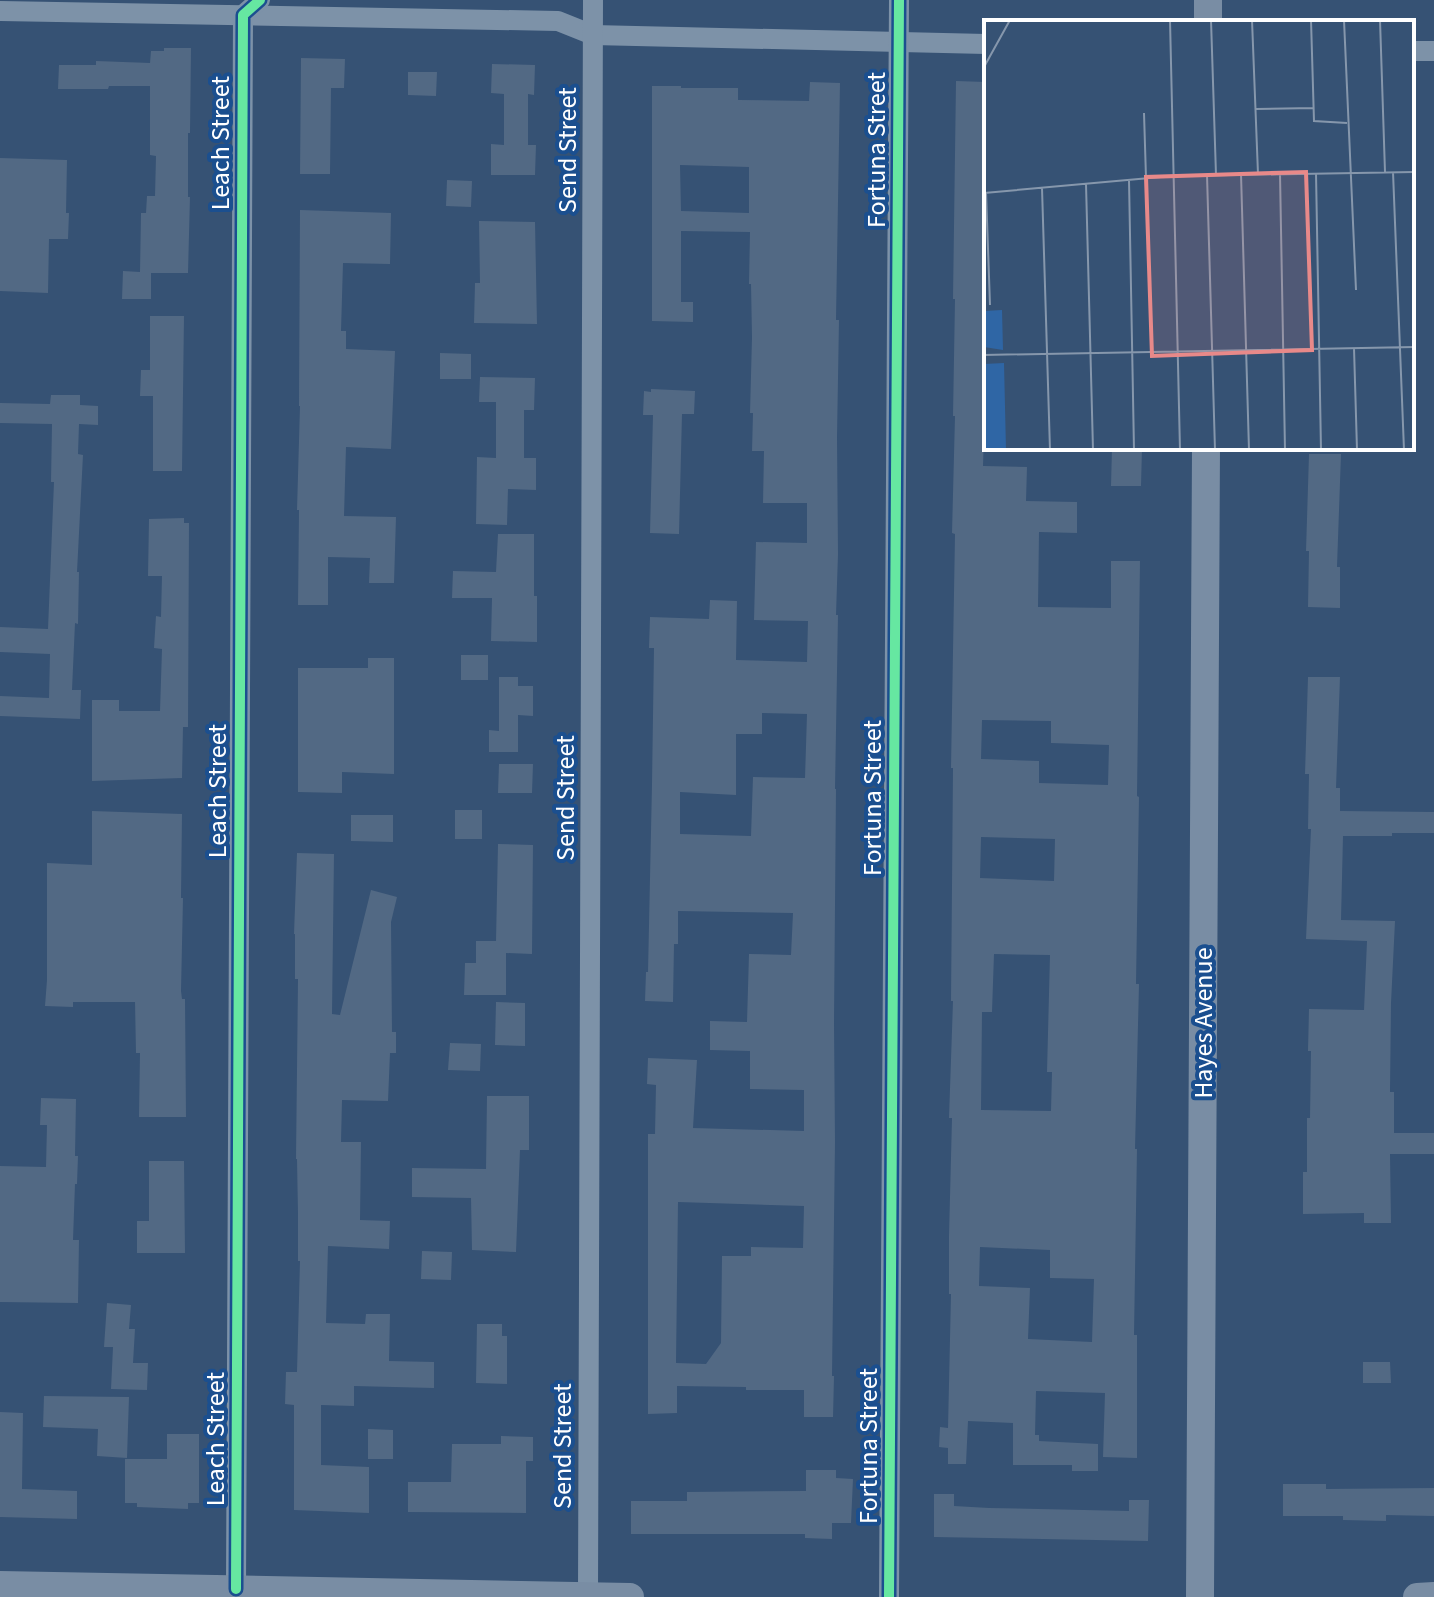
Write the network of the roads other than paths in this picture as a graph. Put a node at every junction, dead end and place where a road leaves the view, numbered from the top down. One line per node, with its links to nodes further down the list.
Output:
1 (260, 0): 5 (street)
2 (593, 0): 6 (street, Send Street)
3 (899, 0): 7 (street, Fortuna Street)
4 (0, 11): 5 (street)
5 (243, 15): 6 (street); 11 (street, Leach Street)
6 (593, 35): 7 (street); 13 (street, Send Street)
7 (898, 42): 8 (street); 15 (street, Fortuna Street)
8 (984, 44)
9 (1206, 450): 16 (street, Hayes Avenue)
10 (0, 1585): 11 (street)
11 (236, 1589): 12 (street)
12 (434, 1595): 13 (street)
13 (588, 1596): 14 (street)
14 (630, 1597)
15 (889, 1597)
16 (1200, 1597)
17 (1417, 1597): 18 (street)
18 (1434, 1597)

